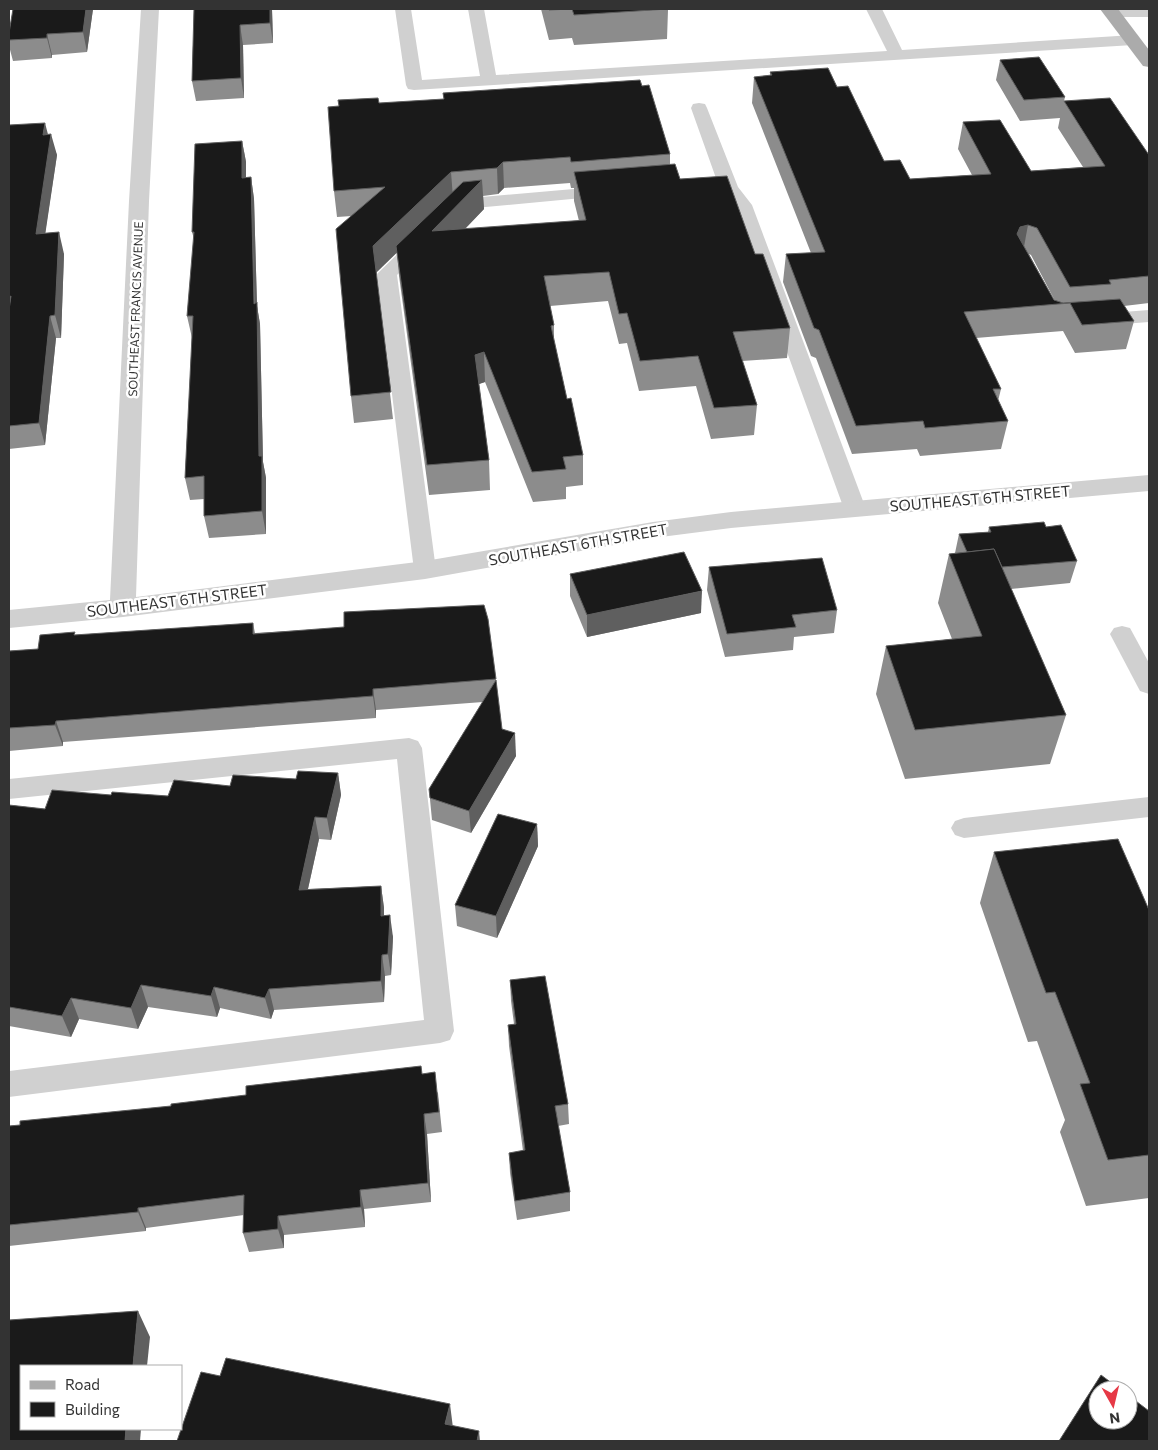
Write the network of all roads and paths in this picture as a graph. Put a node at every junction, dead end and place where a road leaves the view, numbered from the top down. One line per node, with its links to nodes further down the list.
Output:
1 (150, 9): 20 (street, SOUTHEAST FRANCIS AVENUE)
2 (403, 9): 10 (lane)
3 (476, 9): 10 (lane)
4 (874, 9): 8 (lane)
5 (1111, 11): 6 (lane); 7 (main road)
6 (1149, 12)
7 (1133, 40): 8 (lane); 9 (main road)
8 (898, 55): 10 (lane)
9 (1148, 59)
10 (489, 80)
11 (700, 108): 13 (lane)
12 (686, 184): 13 (lane)
13 (729, 188): 18 (lane)
14 (627, 190): 19 (lane)
15 (1149, 316): 16 (lane)
16 (1074, 322)
17 (1149, 483): 18 (street, SOUTHEAST 6TH STREET)
18 (855, 509): 19 (street, SOUTHEAST 6TH STREET)
19 (426, 570): 20 (street, SOUTHEAST 6TH STREET)
20 (122, 608): 21 (street, SOUTHEAST 6TH STREET)
21 (9, 619)
22 (1122, 634): 23 (lane)
23 (1149, 685)
24 (9, 789): 27 (lane)
25 (1149, 807): 26 (lane)
26 (964, 828)
27 (9, 1084)

